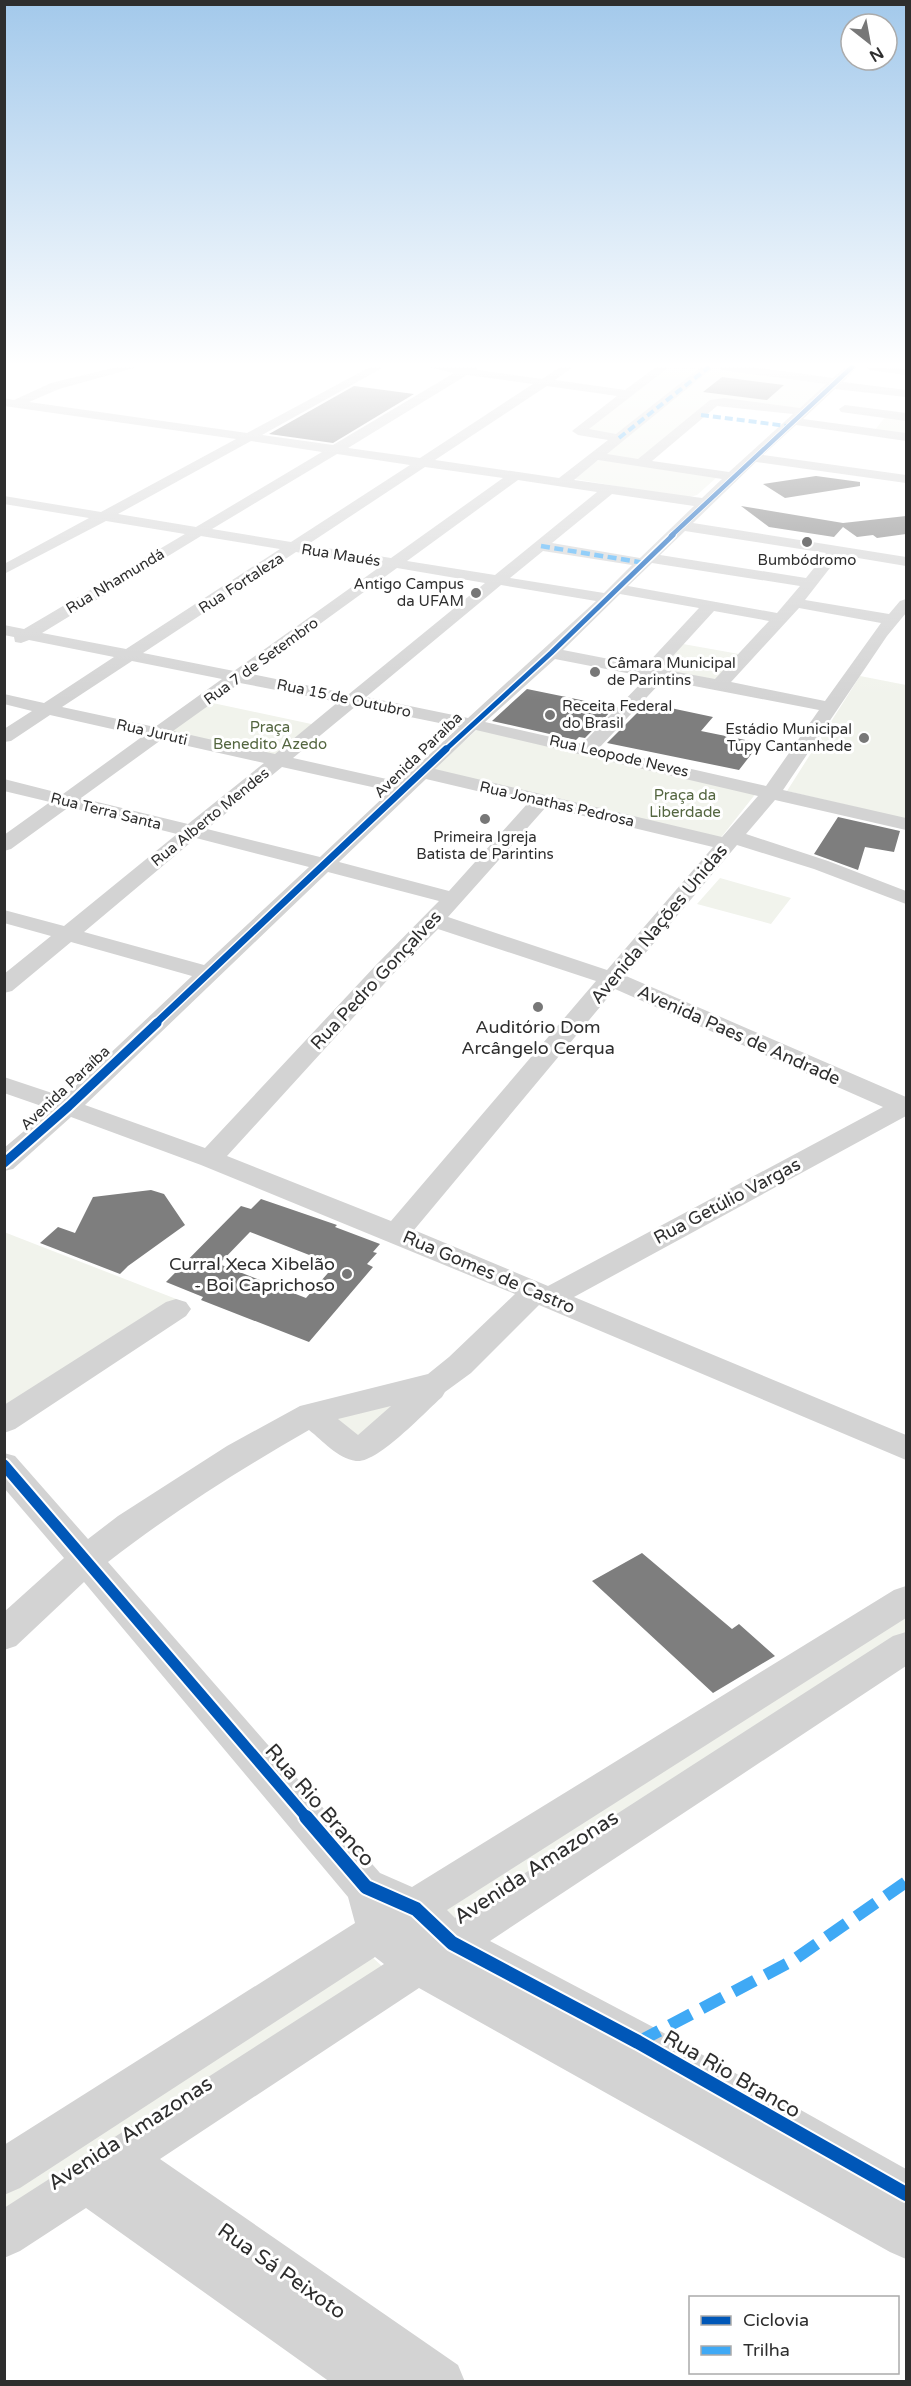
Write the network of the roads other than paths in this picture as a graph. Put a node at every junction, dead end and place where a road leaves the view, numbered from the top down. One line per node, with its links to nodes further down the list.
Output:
1 (176, 478): 12 (street)
2 (287, 478): 14 (street, Rua Nhamundá)
3 (401, 478): 16 (street, Rua Fortaleza)
4 (511, 478): 20 (street, Rua 7 de Setembro)
5 (543, 478): 8 (street)
6 (567, 478): 8 (street)
7 (731, 478): 10 (street, Avenida Paraíba)
8 (564, 481): 9 (street)
9 (610, 488): 10 (street); 15 (street, Rua Alberto Mendes)
10 (705, 502): 13 (street, Avenida Paraíba)
11 (8, 504): 12 (street, Rua Maués)
12 (105, 516): 14 (street, Rua Maués); 21 (street)
13 (681, 526): 17 (street); 18 (street, Avenida Paraíba)
14 (198, 532): 16 (street, Rua Maués); 30 (street, Rua Nhamundá)
15 (541, 546): 18 (street); 22 (street, Rua Alberto Mendes)
16 (295, 548): 20 (street, Rua Maués); 33 (street, Rua Fortaleza)
17 (836, 550): 19 (street); 23 (street)
18 (648, 560): 23 (street); 24 (street, Avenida Paraíba)
19 (906, 561)
20 (395, 564): 22 (street, Rua Maués); 35 (street, Rua 7 de Setembro)
21 (4, 570)
22 (499, 582): 24 (street, Rua Maués); 38 (street, Rua Alberto Mendes)
23 (808, 583): 25 (street)
24 (612, 594): 26 (street, Rua Maués); 32 (street, Avenida Paraíba)
25 (795, 603): 27 (street); 28 (street)
26 (710, 606): 27 (street, Rua Maués); 34 (street)
27 (780, 618): 36 (street)
28 (896, 624): 39 (street, Avenida Nações Unidas)
29 (4, 630): 30 (street, Rua 15 de Outubro)
30 (27, 634): 31 (street, Rua Nhamundá); 33 (street, Rua 15 de Outubro)
31 (4, 648)
32 (551, 653): 34 (street); 41 (street, Avenida Paraíba)
33 (133, 654): 35 (street, Rua 15 de Outubro); 40 (street, Rua Fortaleza)
34 (654, 673): 36 (street); 44 (street)
35 (239, 675): 38 (street, Rua 15 de Outubro); 42 (street, Rua 7 de Setembro)
36 (719, 685): 39 (street)
37 (4, 699): 40 (street, Rua Juruti)
38 (353, 700): 41 (street, Rua 15 de Outubro); 45 (street, Rua Alberto Mendes)
39 (831, 707): 49 (street, Avenida Nações Unidas)
40 (48, 709): 42 (street, Rua Juruti); 43 (street, Rua Fortaleza)
41 (472, 724): 44 (street, Rua Leopode Neves); 46 (street, Avenida Paraíba)
42 (159, 734): 45 (street, Rua Juruti); 50 (street, Rua 7 de Setembro)
43 (4, 737)
44 (587, 749): 49 (street, Rua Leopode Neves)
45 (280, 761): 48 (street, Rua Juruti); 53 (street, Rua Alberto Mendes)
46 (422, 772): 48 (street, Avenida Paraíba); 51 (street, Rua Jonathas Pedrosa)
47 (4, 785): 50 (street, Rua Terra Santa)
48 (405, 789): 56 (street, Avenida Paraíba)
49 (772, 791): 52 (street, Rua Leopode Neves); 54 (street, Avenida Nações Unidas)
50 (67, 801): 53 (street, Rua Terra Santa); 55 (street, Rua 7 de Setembro)
51 (541, 801): 54 (street, Rua Jonathas Pedrosa); 57 (street, Rua Pedro Gonçalves)
52 (906, 824)
53 (191, 832): 56 (street, Rua Terra Santa); 61 (street, Rua Alberto Mendes)
54 (730, 841): 58 (street, Rua Jonathas Pedrosa); 63 (street, Avenida Nações Unidas)
55 (4, 845)
56 (324, 864): 57 (street, Rua Terra Santa); 62 (street, Avenida Paraíba)
57 (452, 898): 60 (street, Rua Pedro Gonçalves)
58 (906, 898)
59 (4, 916): 61 (street)
60 (434, 920): 63 (street, Avenida Paes de Andrade); 68 (street, Rua Pedro Gonçalves)
61 (68, 934): 62 (street); 64 (street, Rua Alberto Mendes)
62 (209, 974): 66 (street, Avenida Paraíba)
63 (612, 979): 67 (street, Avenida Paes de Andrade); 70 (street, Avenida Nações Unidas)
64 (4, 986)
65 (4, 1084): 66 (street, Rua Gomes de Castro)
66 (69, 1106): 68 (street, Rua Gomes de Castro); 69 (street, Avenida Paraíba)
67 (906, 1106): 71 (street, Rua Getúlio Vargas)
68 (210, 1159): 70 (street, Rua Gomes de Castro)
69 (4, 1163)
70 (396, 1233): 71 (street, Rua Gomes de Castro)
71 (542, 1295): 73 (street, Rua Getúlio Vargas); 76 (street, Rua Gomes de Castro)
72 (176, 1309): 75 (street)
73 (438, 1383): 74 (street, Rua Getúlio Vargas); 74 (street, Rua Getúlio Vargas)
74 (311, 1414): 78 (street, Rua Getúlio Vargas)
75 (4, 1421)
76 (906, 1448)
77 (4, 1466): 78 (street, Rua Rio Branco)
78 (85, 1560): 80 (street, Rua Getúlio Vargas); 82 (street, Rua Rio Branco)
79 (906, 1600): 83 (street, Avenida Amazonas)
80 (4, 1635)
81 (906, 1647): 85 (street, Avenida Amazonas)
82 (366, 1887): 83 (street, Rua Rio Branco); 84 (street, Rua Rio Branco)
83 (416, 1909): 84 (street, Avenida Amazonas); 85 (street, Rua Rio Branco)
84 (378, 1934): 85 (street, Rua Rio Branco); 87 (street, Avenida Amazonas)
85 (436, 1954): 86 (street, Avenida Amazonas); 88 (street, Rua Rio Branco); 90 (street, Rua Rio Branco)
86 (105, 2171): 89 (street, Avenida Amazonas); 91 (street, Rua Sá Peixoto); 92 (street, Rua Sá Peixoto)
87 (4, 2172)
88 (906, 2194)
89 (4, 2235)
90 (906, 2236)
91 (374, 2382)
92 (441, 2382)

